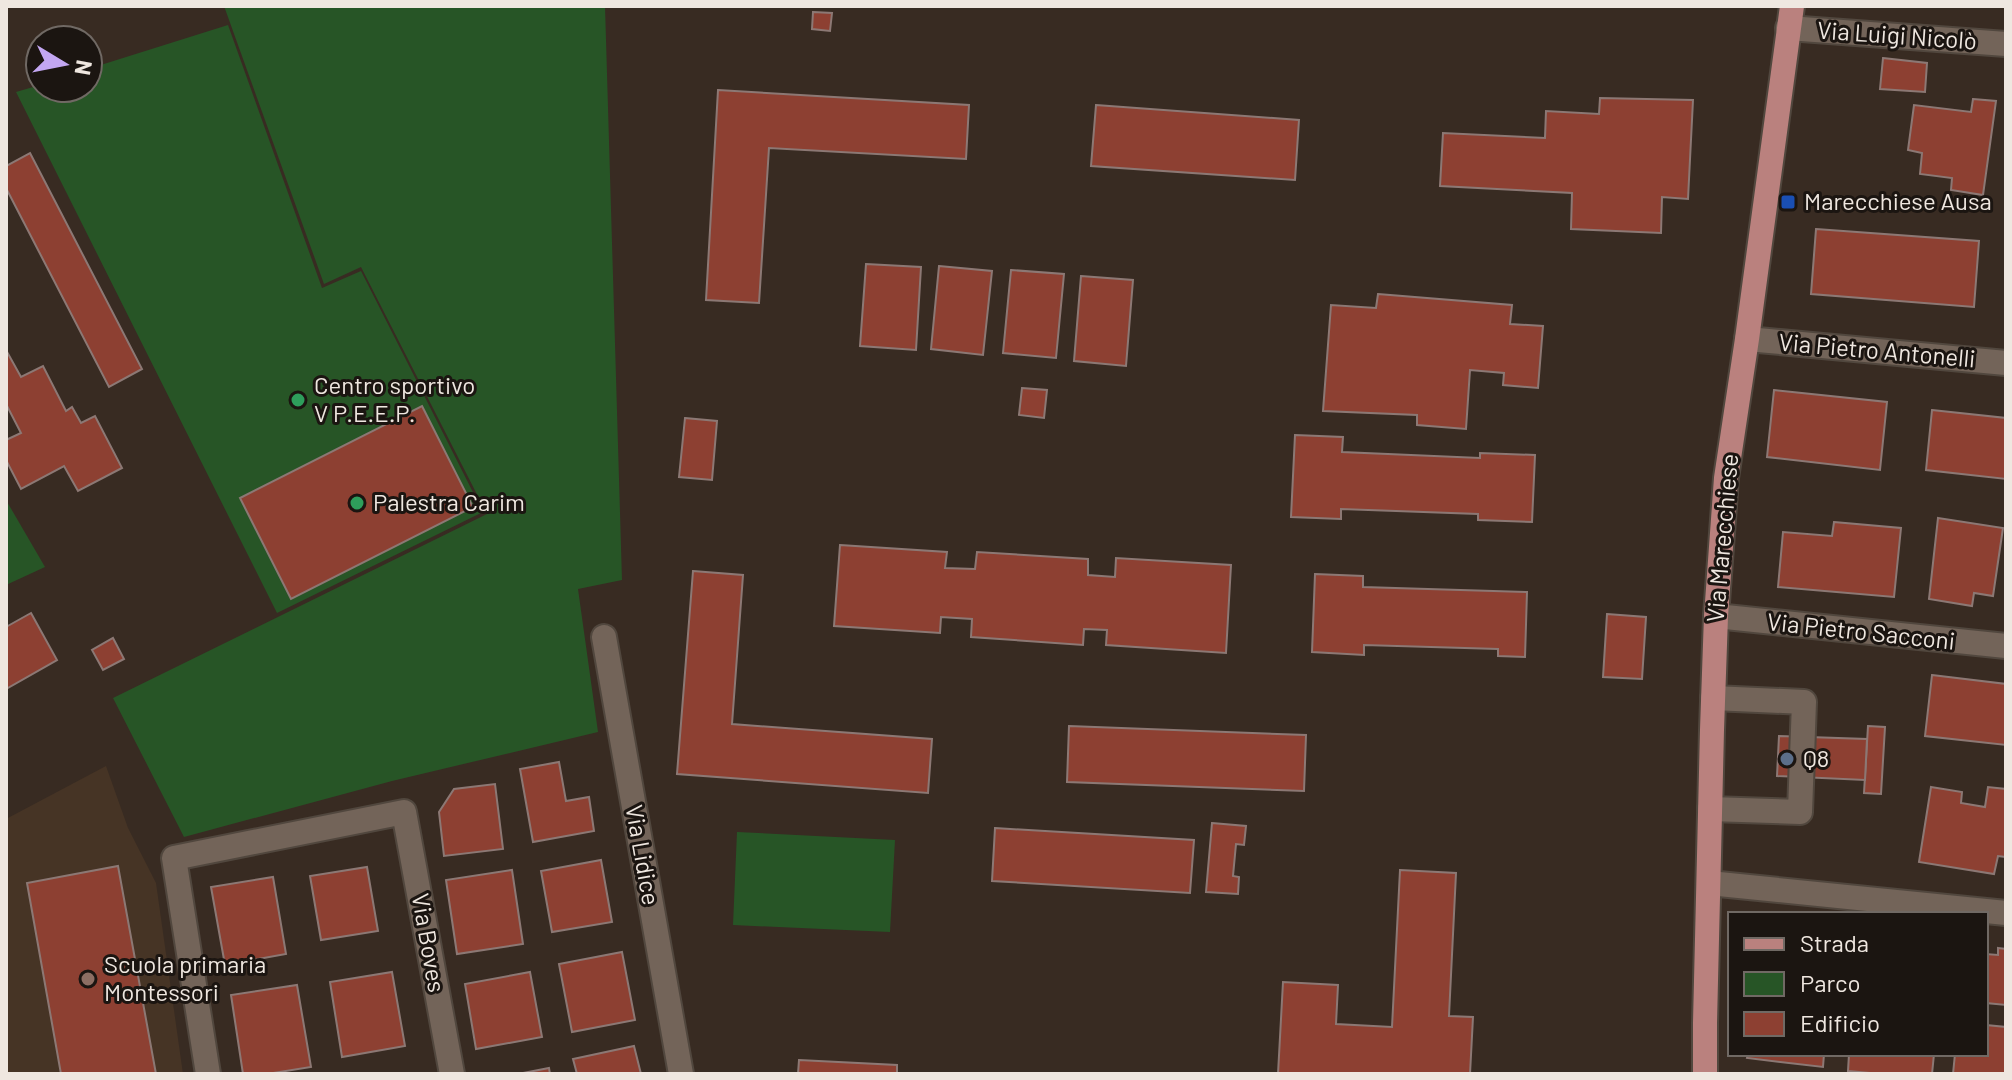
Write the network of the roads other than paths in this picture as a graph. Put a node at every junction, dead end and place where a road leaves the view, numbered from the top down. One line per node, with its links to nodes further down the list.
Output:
1 (1790, 17): 2 (street, Via Luigi Nicolò); 3 (main road, Via Marecchiese)
2 (2006, 44)
3 (1747, 339): 4 (street, Via Pietro Antonelli); 5 (main road, Via Marecchiese)
4 (2006, 363)
5 (1716, 616): 7 (street, Via Pietro Sacconi); 8 (main road, Via Marecchiese)
6 (604, 637): 14 (street, Via Lidice)
7 (2006, 646)
8 (1713, 698): 9 (main road, Via Marecchiese); 9 (street)
9 (1710, 809): 10 (main road, Via Marecchiese)
10 (1709, 883): 11 (street); 15 (main road, Via Marecchiese)
11 (2006, 913)
12 (208, 1074): 13 (street, Via Boves)
13 (452, 1074)
14 (681, 1074)
15 (1705, 1074)

